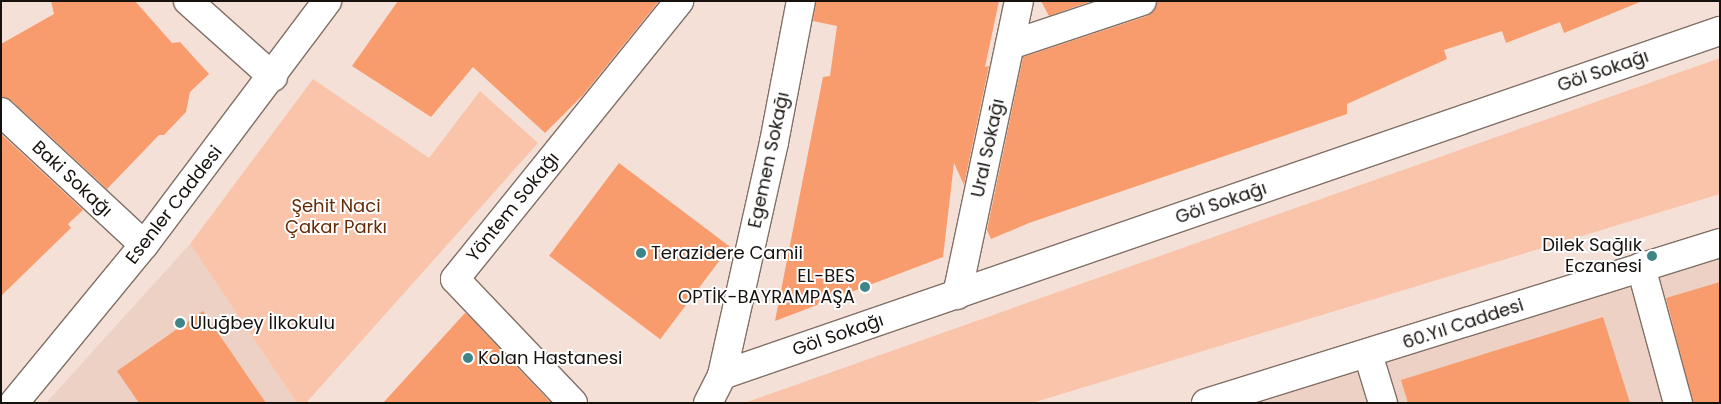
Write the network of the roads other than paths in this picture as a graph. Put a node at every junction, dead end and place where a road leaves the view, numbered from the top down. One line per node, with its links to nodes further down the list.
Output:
1 (188, 1): 9 (street)
2 (327, 1): 9 (street, Esenler Caddesi)
3 (679, 1): 19 (street, Yöntem Sokağı)
4 (801, 1): 16 (street, Egemen Sokağı)
5 (1019, 1): 8 (street, Ural Sokağı)
6 (1142, 1): 8 (street)
7 (1720, 31): 14 (street, Göl Sokağı)
8 (1010, 45): 14 (street, Ural Sokağı)
9 (273, 77): 12 (street, Esenler Caddesi)
10 (1, 112): 12 (street, Baki Sokağı)
11 (1720, 243): 13 (street, 60.Yıl Caddesi)
12 (144, 245): 18 (street, Esenler Caddesi)
13 (1641, 267): 15 (street, 60.Yıl Caddesi); 23 (street)
14 (957, 294): 16 (street, Göl Sokağı)
15 (1368, 354): 21 (street, 60.Yıl Caddesi); 22 (street)
16 (722, 376): 20 (street, Egemen Sokağı)
17 (1, 390): 18 (street)
18 (14, 403)
19 (573, 403)
20 (708, 403)
21 (1206, 403)
22 (1383, 403)
23 (1678, 403)

